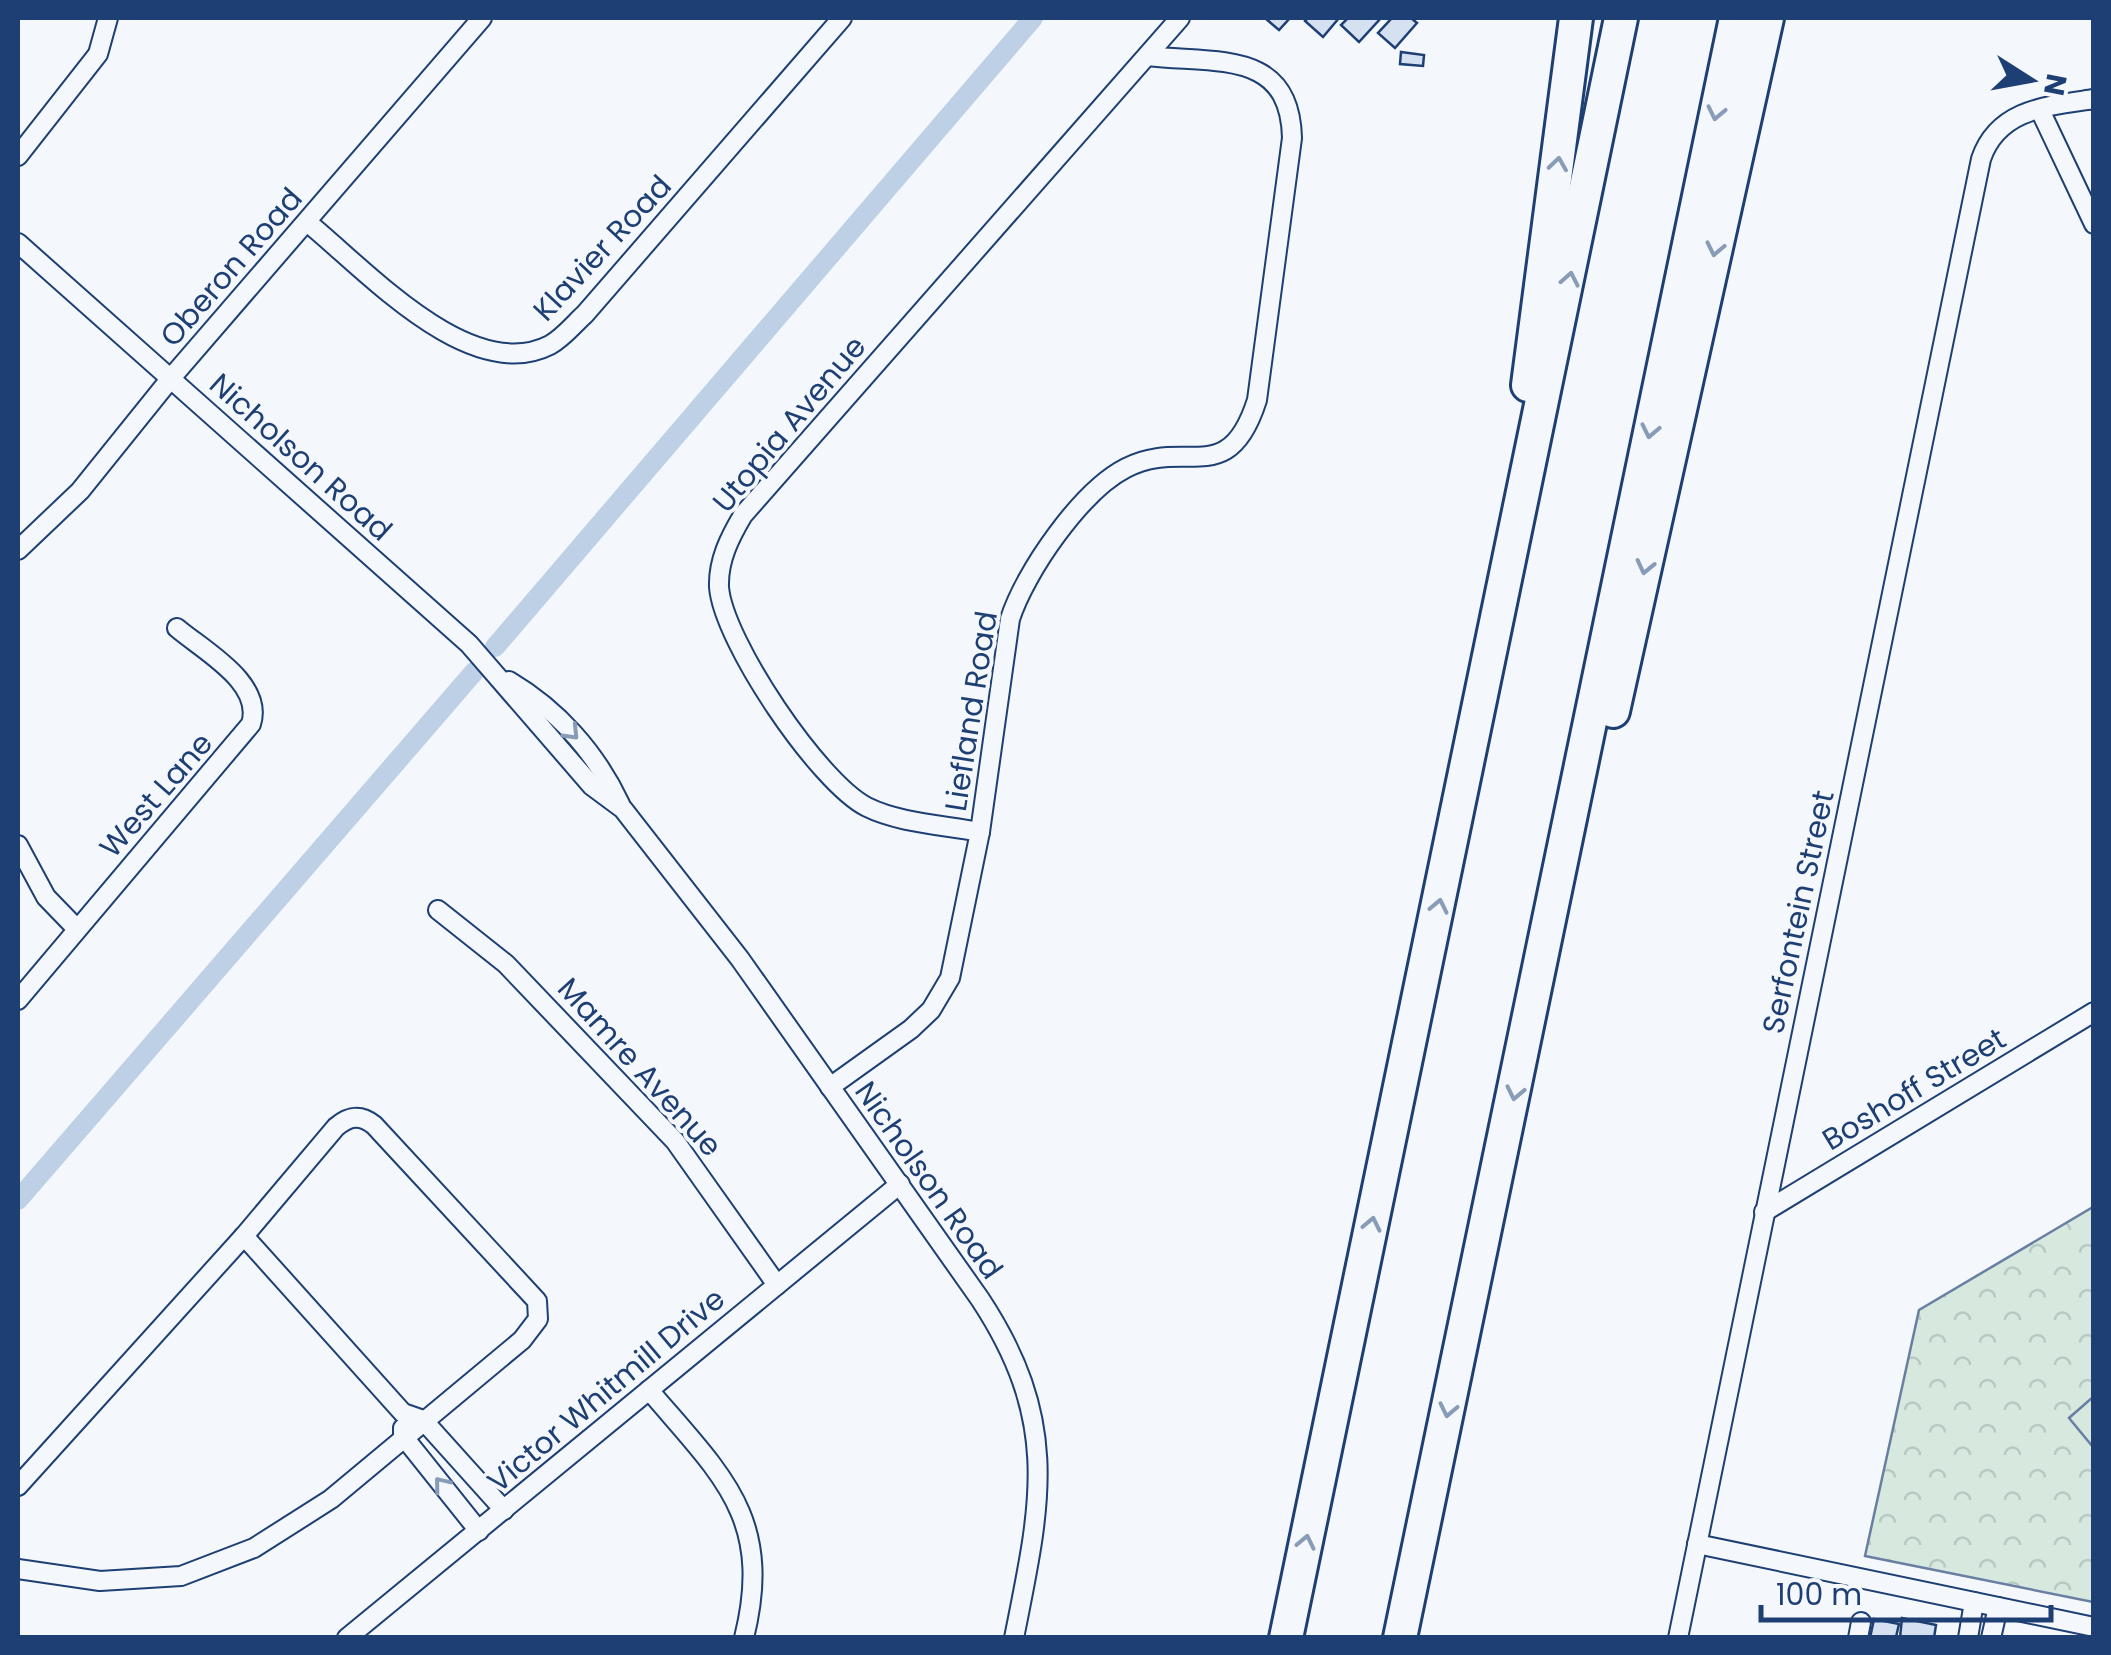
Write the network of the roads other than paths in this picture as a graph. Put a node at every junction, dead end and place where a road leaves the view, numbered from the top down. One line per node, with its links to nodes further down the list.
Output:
1 (108, 18): 12 (street)
2 (482, 18): 13 (street, Oberon Road)
3 (842, 18): 13 (street, Klavier Road)
4 (1180, 18): 9 (street, Utopia Avenue)
5 (1576, 18): 19 (highway, one-way to 5)
6 (1621, 18): 19 (highway, one-way to 6)
7 (1736, 18): 26 (highway, one-way to 26)
8 (1767, 18): 26 (highway, one-way to 26)
9 (1148, 56): 20 (street, Liefland Road); 20 (street, Utopia Avenue)
10 (2094, 99): 11 (street, Serfontein Street)
11 (2040, 110): 14 (street); 29 (street, Serfontein Street)
12 (18, 156)
13 (307, 222): 16 (street, Oberon Road)
14 (2094, 224)
15 (18, 244): 16 (street, Nicholson Road)
16 (171, 378): 17 (street, Oberon Road); 27 (street, Nicholson Road)
17 (18, 550)
18 (177, 628): 23 (street, West Lane)
19 (1494, 642): 47 (highway, one-way to 19)
20 (980, 832): 27 (street, Liefland Road)
21 (18, 845): 23 (street)
22 (438, 910): 31 (street, Mamre Avenue)
23 (76, 929): 24 (street, West Lane)
24 (18, 1000)
25 (2094, 1012): 29 (street, Boshoff Street)
26 (1528, 1031): 48 (highway, one-way to 48)
27 (830, 1087): 28 (street, Nicholson Road)
28 (900, 1184): 31 (street, Victor Whitmill Drive); 46 (street, Nicholson Road)
29 (1764, 1212): 39 (street, Serfontein Street)
30 (244, 1236): 33 (street); 34 (street); 36 (street)
31 (777, 1284): 32 (street, Victor Whitmill Drive)
32 (649, 1390): 37 (street, Victor Whitmill Drive); 45 (street)
33 (403, 1413): 34 (street); 35 (street)
34 (423, 1420): 35 (street); 37 (street)
35 (403, 1436): 38 (street, one-way to 35); 40 (street)
36 (18, 1486)
37 (504, 1510): 38 (street, Victor Whitmill Drive)
38 (479, 1531): 44 (street, Victor Whitmill Drive)
39 (1697, 1544): 41 (street); 49 (street, Serfontein Street)
40 (18, 1568)
41 (1974, 1602): 42 (street); 50 (street)
42 (1998, 1607): 43 (street); 51 (street)
43 (2094, 1627)
44 (346, 1638)
45 (744, 1638)
46 (1014, 1638)
47 (1286, 1638)
48 (1400, 1638)
49 (1678, 1638)
50 (1968, 1638)
51 (1991, 1638)

